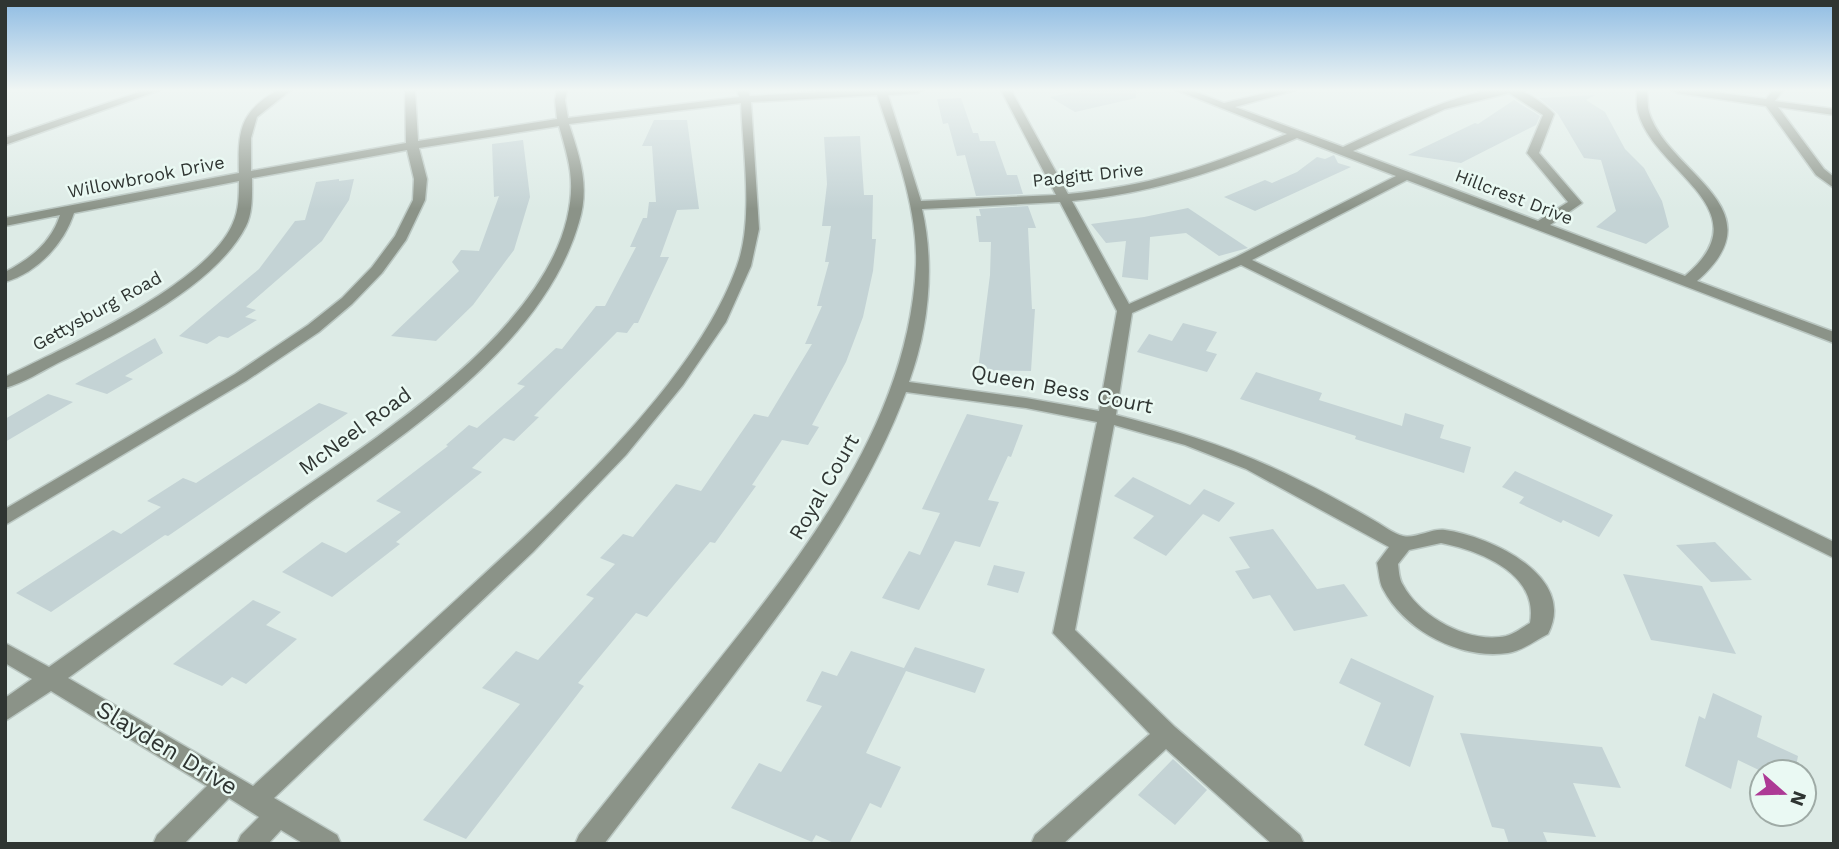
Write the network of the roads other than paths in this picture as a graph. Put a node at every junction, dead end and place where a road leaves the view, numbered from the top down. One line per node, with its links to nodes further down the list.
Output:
1 (41, 130): 15 (street)
2 (247, 130): 19 (street, Gettysburg Road)
3 (411, 130): 16 (street)
4 (509, 130): 16 (street, Willowbrook Drive)
5 (567, 130): 38 (street, McNeel Road)
6 (746, 130): 42 (street)
7 (893, 130): 22 (street, Royal Court)
8 (1028, 130): 21 (street)
9 (1285, 130): 14 (street, Hillcrest Drive)
10 (1392, 130): 17 (street)
11 (1543, 130): 25 (street)
12 (1654, 130): 28 (street)
13 (1790, 130): 20 (street)
14 (1297, 134): 17 (street, Hillcrest Drive); 21 (street, Padgitt Drive)
15 (5, 142)
16 (412, 145): 19 (street, Willowbrook Drive); 34 (street)
17 (1344, 152): 18 (street, Hillcrest Drive)
18 (1407, 175): 25 (street, Hillcrest Drive); 26 (street)
19 (246, 176): 23 (street, Willowbrook Drive); 31 (street, Gettysburg Road)
20 (1834, 184)
21 (1065, 197): 22 (street, Padgitt Drive); 29 (street)
22 (915, 205): 32 (street, Royal Court)
23 (68, 210): 24 (street, Willowbrook Drive); 27 (street)
24 (5, 222)
25 (1541, 226): 28 (street, Hillcrest Drive)
26 (1241, 260): 29 (street); 36 (street)
27 (5, 278)
28 (1686, 282): 30 (street, Hillcrest Drive)
29 (1125, 310): 33 (street)
30 (1834, 338)
31 (5, 383)
32 (900, 386): 33 (street, Queen Bess Court); 47 (street, Royal Court)
33 (1107, 417): 35 (street, Queen Bess Court); 40 (street)
34 (5, 518)
35 (1401, 544): 35 (street)
36 (1834, 551)
37 (5, 652): 38 (street, Slayden Drive)
38 (50, 679): 39 (street, McNeel Road); 41 (street, Slayden Drive)
39 (5, 711)
40 (1166, 734): 48 (street); 49 (street)
41 (227, 783): 42 (street, Slayden Drive); 44 (street)
42 (255, 800): 43 (street, Slayden Drive)
43 (278, 815): 45 (street); 46 (street, Slayden Drive)
44 (166, 844)
45 (250, 844)
46 (328, 844)
47 (589, 844)
48 (1044, 844)
49 (1292, 844)

